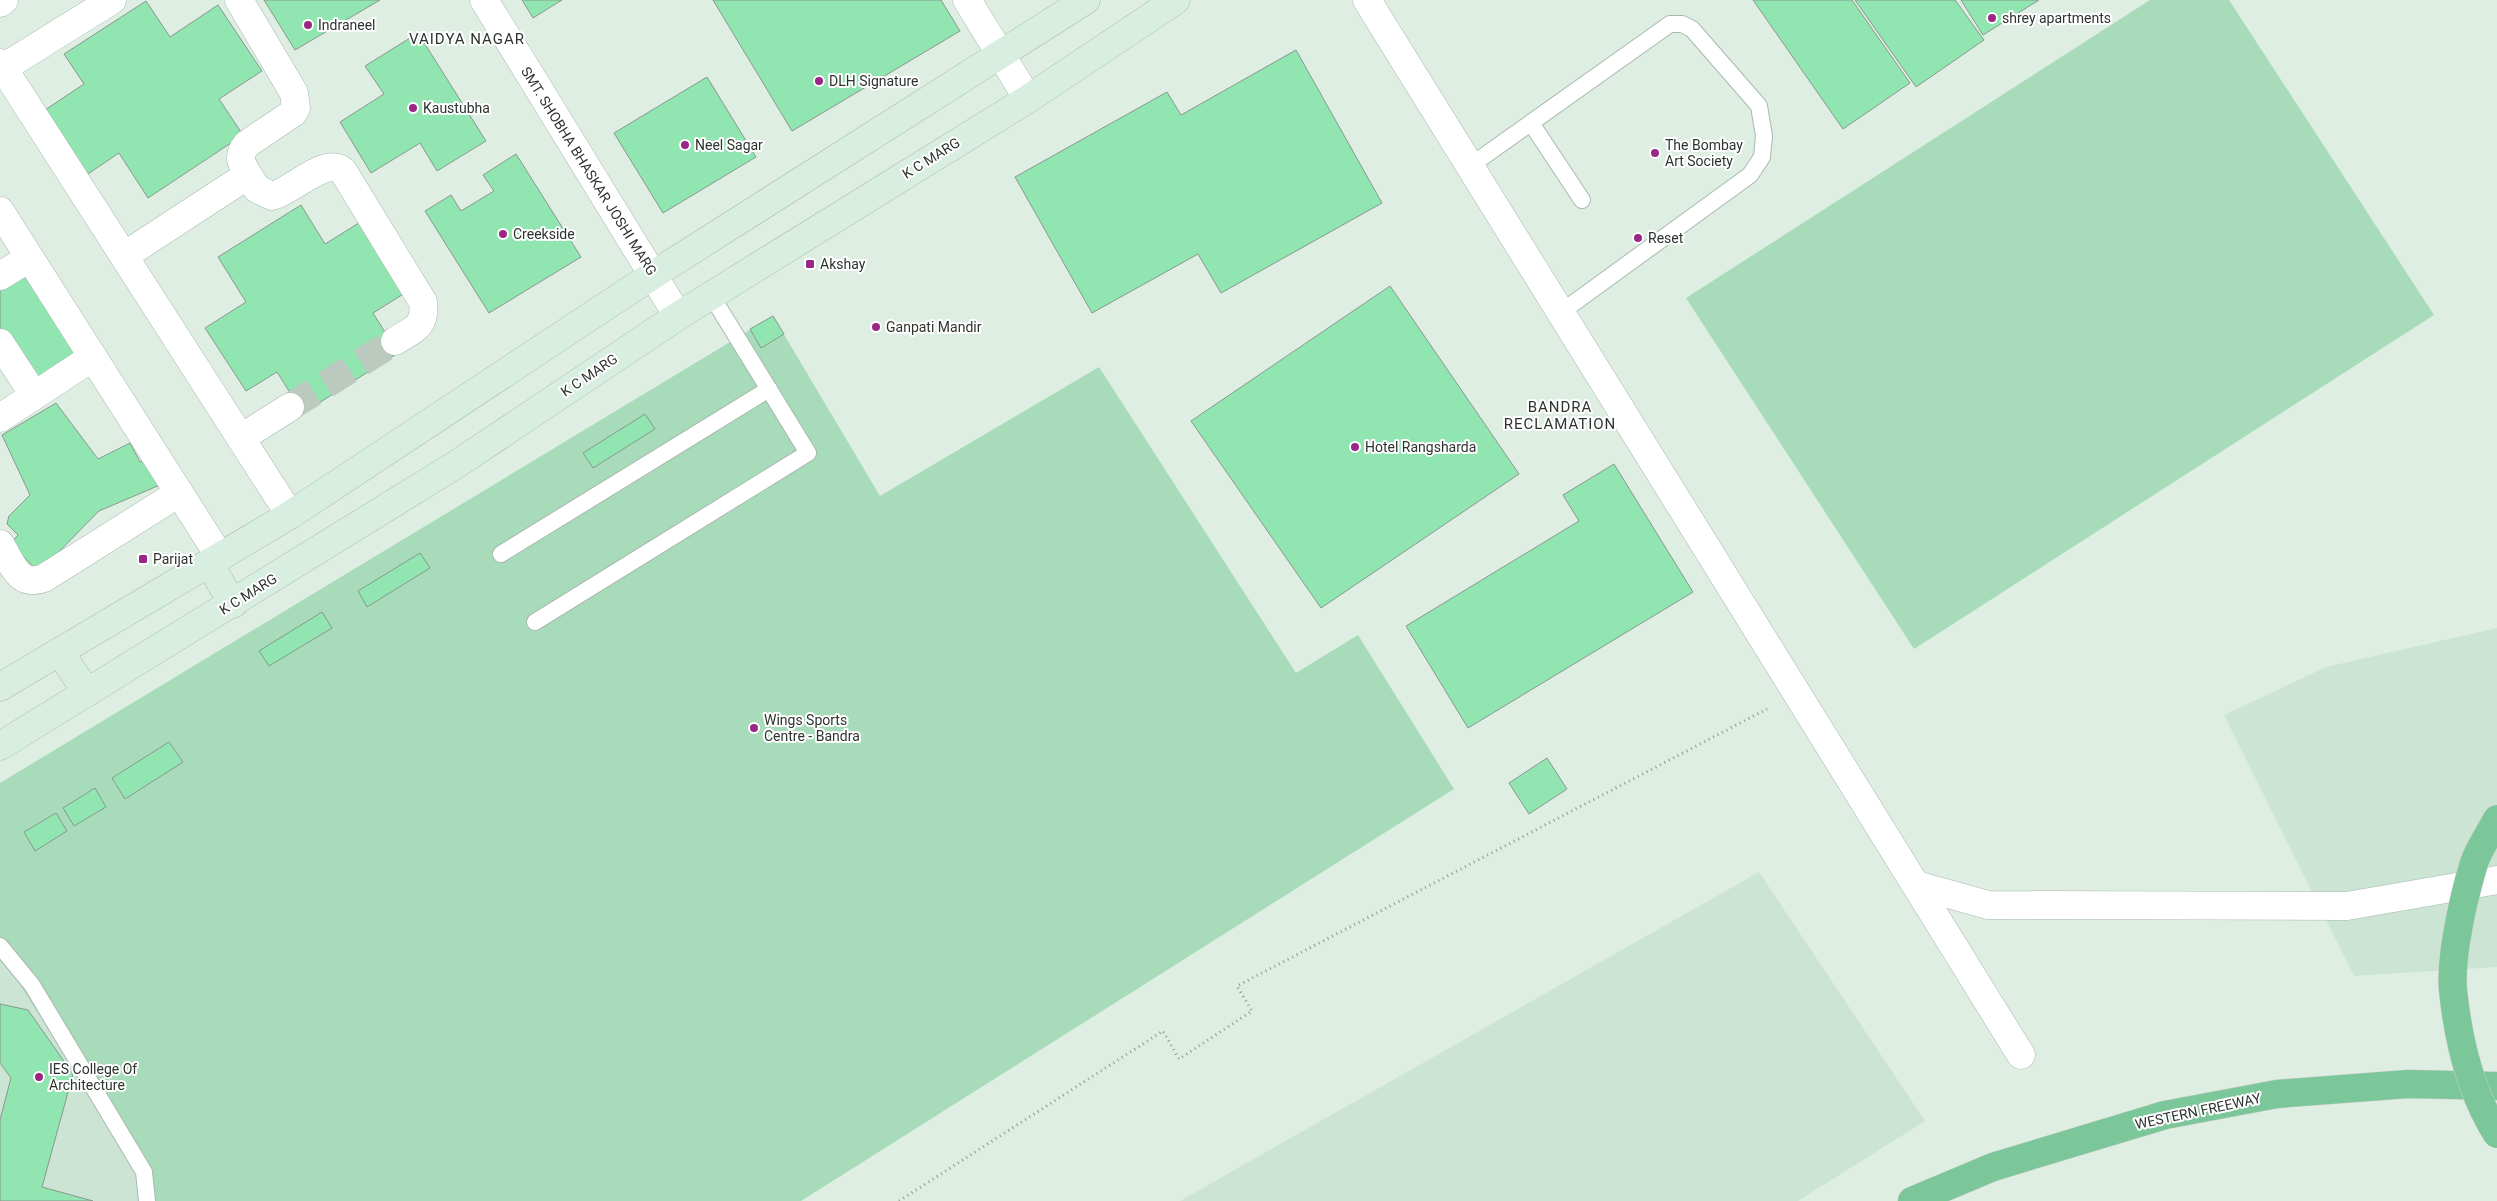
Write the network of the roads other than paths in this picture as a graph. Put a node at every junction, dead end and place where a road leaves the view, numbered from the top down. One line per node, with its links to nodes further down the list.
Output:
1 (4, 0): 9 (street)
2 (112, 0): 11 (street)
3 (239, 0): 15 (street)
4 (484, 0): 20 (street, SMT. SHOBHA BHASKAR JOSHI MARG)
5 (967, 0): 10 (street)
6 (1086, 0): 10 (main road)
7 (1176, 0): 12 (main road, K C MARG)
8 (1367, 0): 14 (street)
9 (0, 3)
10 (1002, 54): 12 (street); 20 (main road)
11 (2, 65): 18 (street)
12 (1028, 99): 22 (main road, K C MARG)
13 (1531, 123): 14 (lane); 16 (lane); 23 (lane)
14 (1470, 166): 23 (street)
15 (248, 175): 18 (street); 25 (street)
16 (1582, 200)
17 (0, 211): 19 (street)
18 (124, 256): 32 (street)
19 (29, 258): 21 (street); 27 (street)
20 (653, 275): 24 (street, SMT. SHOBHA BHASKAR JOSHI MARG); 34 (main road)
21 (0, 276)
22 (711, 295): 24 (main road, K C MARG); 28 (lane)
23 (1560, 313): 46 (street)
24 (678, 316): 38 (main road, K C MARG)
25 (395, 340)
26 (0, 343): 29 (street)
27 (93, 357): 29 (street); 33 (street)
28 (768, 389): 36 (lane); 39 (lane)
29 (34, 395): 31 (street)
30 (290, 407): 32 (street)
31 (0, 418)
32 (241, 438): 34 (street)
33 (179, 494): 35 (street); 37 (street)
34 (290, 515): 37 (main road)
35 (0, 544)
36 (501, 554)
37 (214, 560): 38 (main road); 40 (main road)
38 (233, 604): 42 (main road, K C MARG)
39 (535, 622)
40 (60, 652): 41 (main road); 42 (main road)
41 (0, 687)
42 (87, 693): 43 (main road, K C MARG)
43 (0, 746)
44 (2497, 819): 50 (highway, bridge)
45 (2497, 880): 46 (street)
46 (1916, 885): 48 (street)
47 (0, 946): 51 (lane)
48 (2021, 1055)
49 (2497, 1086): 52 (highway, WESTERN FREEWAY)
50 (2497, 1134)
51 (147, 1201)
52 (1912, 1201)

